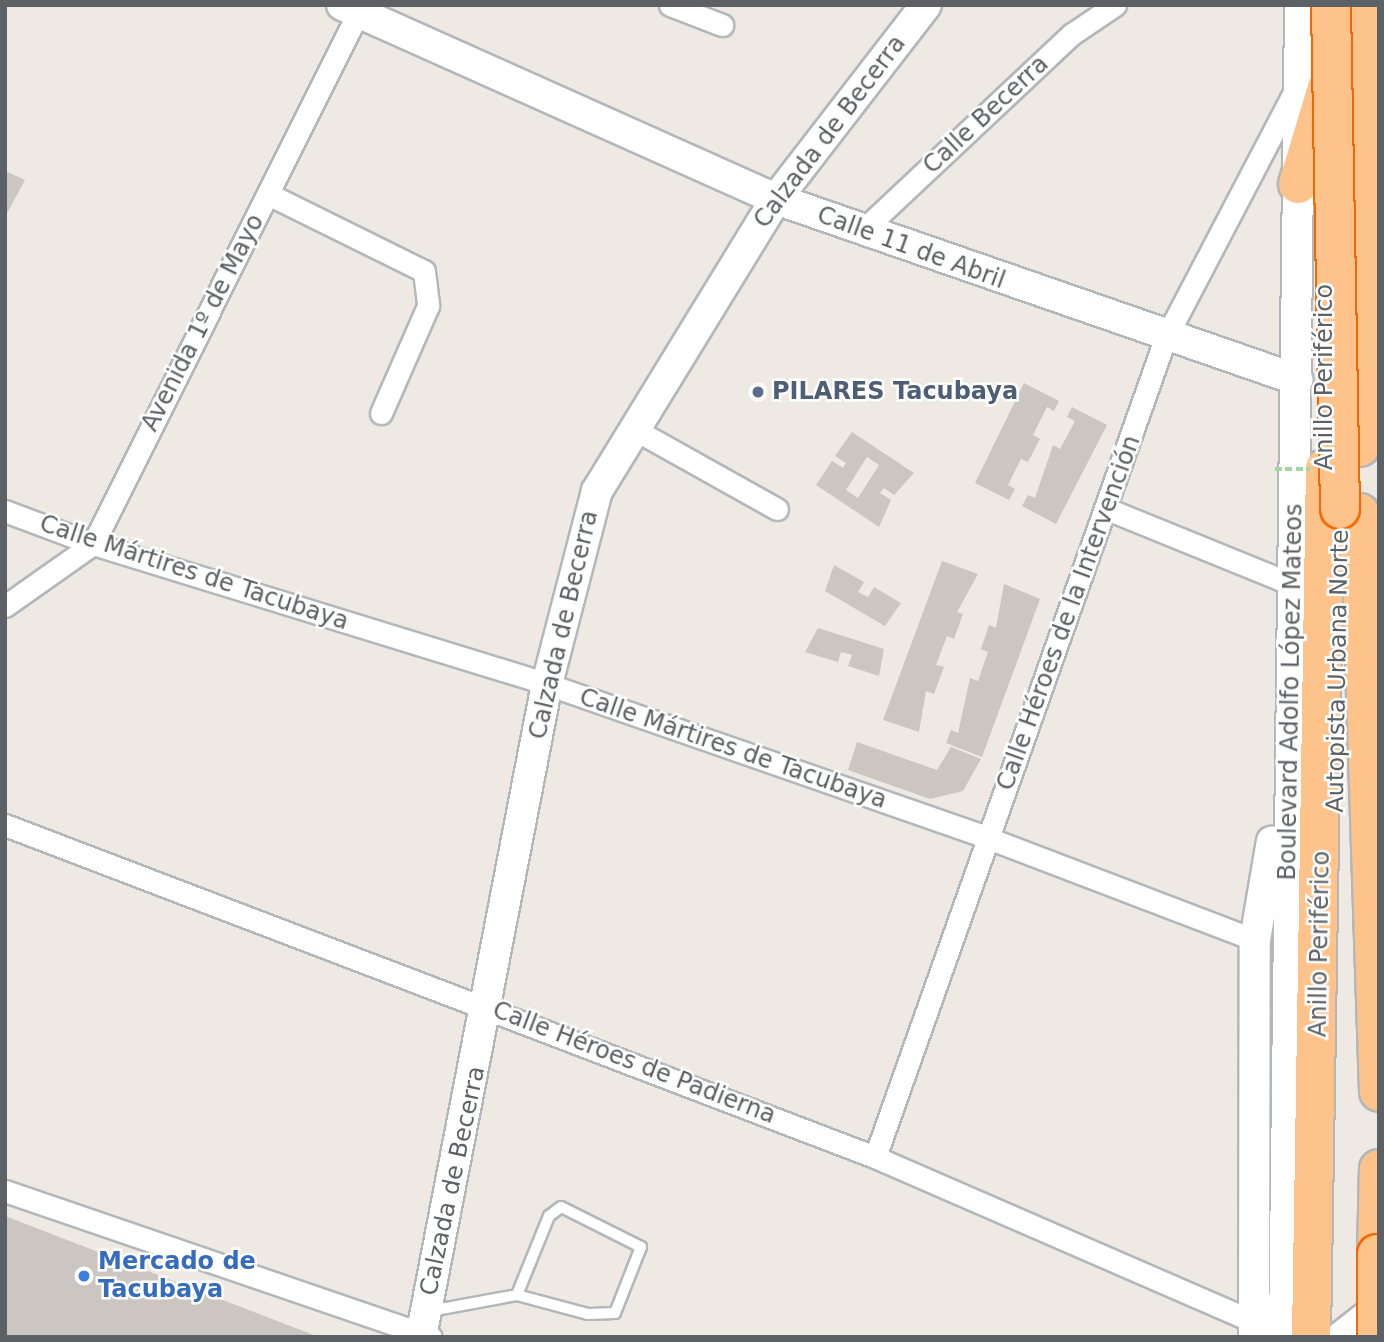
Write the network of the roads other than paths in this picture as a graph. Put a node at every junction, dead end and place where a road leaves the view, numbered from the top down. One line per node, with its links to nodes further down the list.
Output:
1 (670, 5): 8 (street)
2 (926, 5): 12 (street, Calzada de Becerra)
3 (1115, 5): 13 (street, Calle Becerra)
4 (1300, 5): 9 (street)
5 (1332, 5): 9 (highway, Anillo Periférico); 41 (highway, Autopista Urbana Norte, bridge)
6 (1363, 5): 30 (highway, Autopista Urbana Norte)
7 (355, 6): 11 (street, Avenida 1º de Mayo); 12 (street, Calle 11 de Abril)
8 (722, 25)
9 (1313, 86): 10 (highway); 14 (street, Calle Héroes de la Intervención); 40 (highway, Anillo Periférico)
10 (1298, 184): 15 (street, Boulevard Adolfo López Mateos)
11 (268, 194): 16 (street); 21 (street, Avenida 1º de Mayo)
12 (776, 199): 13 (street, Calle 11 de Abril); 17 (street, Calzada de Becerra)
13 (862, 231): 14 (street, Calle 11 de Abril)
14 (1165, 339): 15 (street, Calle 11 de Abril); 19 (street, Calle Héroes de la Intervención)
15 (1298, 380): 22 (street, Boulevard Adolfo López Mateos)
16 (381, 414)
17 (632, 428): 18 (street); 24 (street, Calzada de Becerra)
18 (777, 509)
19 (1107, 509): 22 (street); 27 (street, Calle Héroes de la Intervención)
20 (5, 511): 21 (street, Calle Mártires de Tacubaya)
21 (93, 544): 23 (street, Avenida 1º de Mayo); 24 (street, Calle Mártires de Tacubaya)
22 (1294, 585): 25 (street, Boulevard Adolfo López Mateos)
23 (5, 606)
24 (547, 684): 27 (street, Calle Mártires de Tacubaya); 29 (street, Calzada de Becerra)
25 (1290, 734): 28 (street); 39 (street, Boulevard Adolfo López Mateos)
26 (5, 825): 29 (street, Calle Héroes de Padierna)
27 (988, 838): 28 (street, Calle Mártires de Tacubaya); 31 (street, Calle Héroes de la Intervención)
28 (1255, 940): 37 (street)
29 (489, 1007): 31 (street, Calle Héroes de Padierna); 38 (street, Calzada de Becerra)
30 (1379, 1092)
31 (875, 1157): 37 (street, Calle Héroes de Padierna)
32 (1379, 1169): 34 (highway)
33 (5, 1191): 38 (street)
34 (1377, 1254): 43 (highway, bridge)
35 (517, 1295): 35 (lane); 38 (lane)
36 (1379, 1307): 42 (street)
37 (1254, 1329)
38 (425, 1330)
39 (1284, 1337)
40 (1311, 1337)
41 (1322, 1337)
42 (1341, 1337)
43 (1377, 1337)

